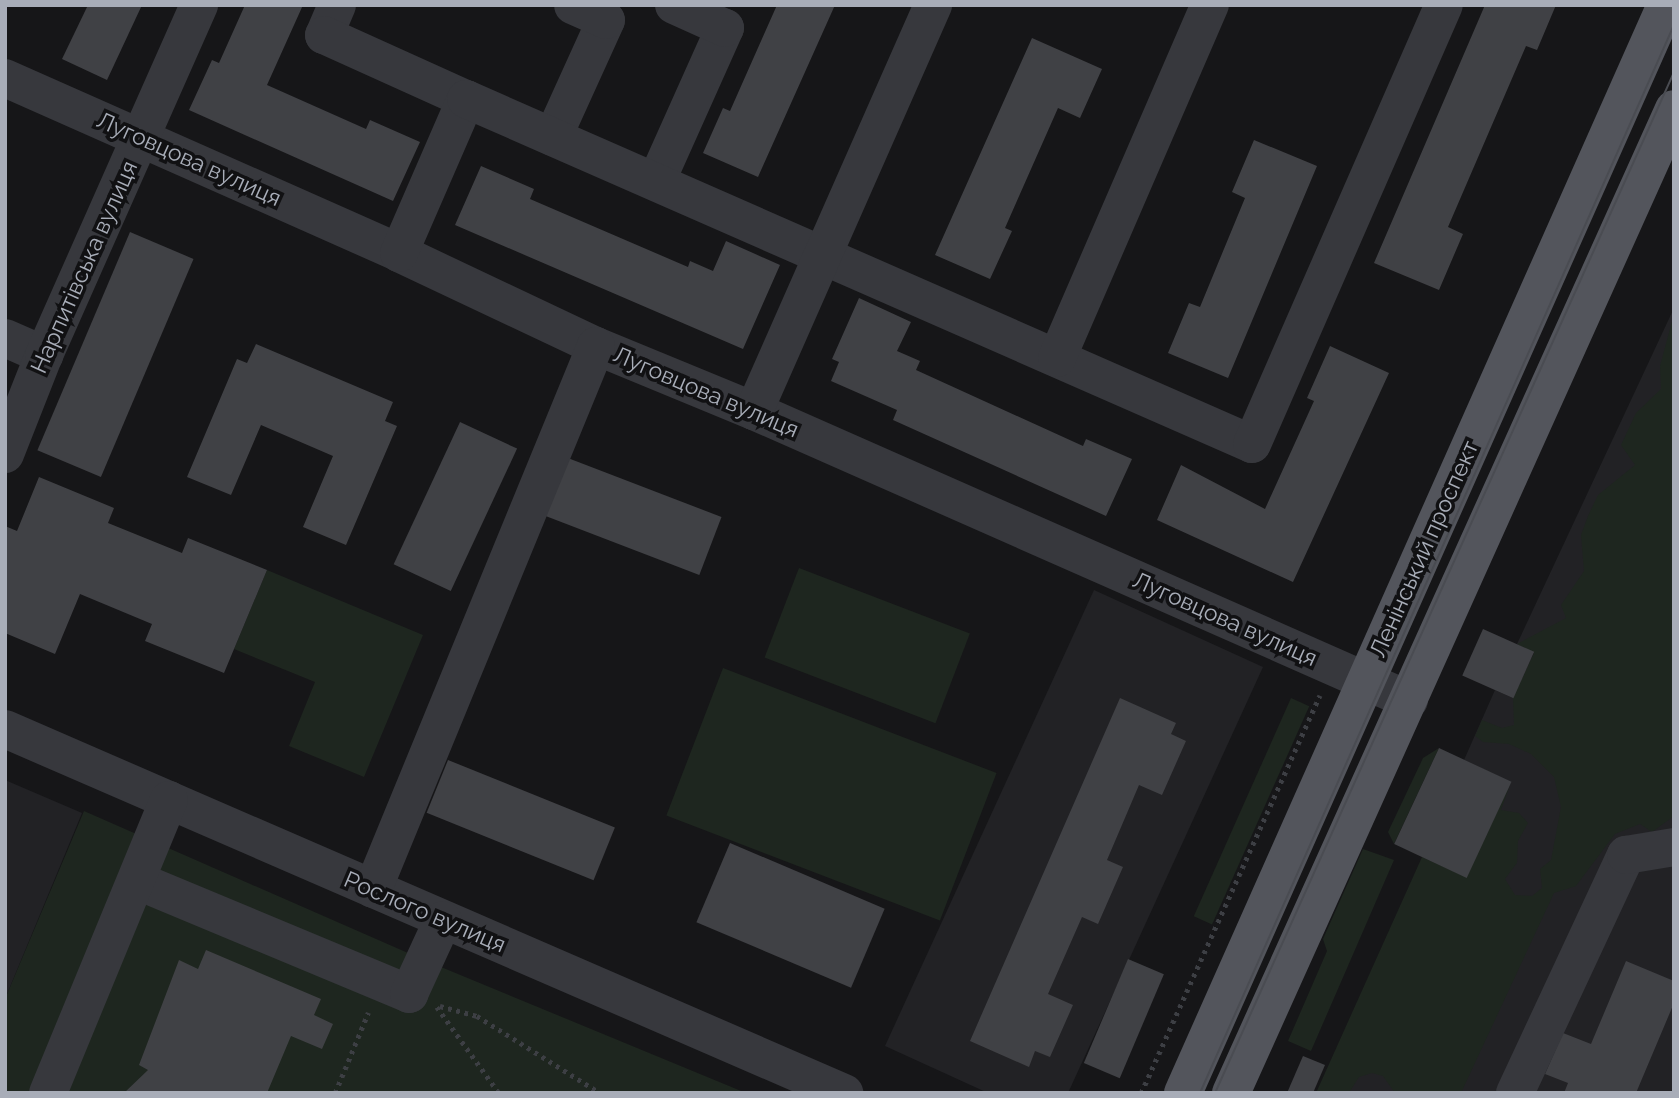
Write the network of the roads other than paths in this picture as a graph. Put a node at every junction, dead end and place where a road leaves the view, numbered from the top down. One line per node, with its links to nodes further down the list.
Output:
1 (200, 5): 13 (street, Нарпитівська вулиця)
2 (337, 5): 10 (street)
3 (573, 5): 12 (street)
4 (674, 5): 14 (street)
5 (933, 5): 16 (street)
6 (1210, 5): 20 (street)
7 (1444, 5): 20 (street)
8 (1665, 7): 23 (main road, Ленінський проспект)
9 (5, 78): 13 (street, Луговцова вулиця)
10 (466, 99): 12 (street); 15 (street)
11 (1674, 109): 24 (main road, Ленінський проспект)
12 (553, 137): 14 (street)
13 (141, 138): 15 (street, Луговцова вулиця); 19 (street, Нарпитівська вулиця)
14 (656, 182): 16 (street)
15 (399, 253): 18 (street, Луговцова вулиця)
16 (823, 256): 20 (street); 21 (street)
17 (5, 338): 19 (street)
18 (596, 346): 21 (street, Луговцова вулиця); 29 (street)
19 (44, 355): 22 (street, Нарпитівська вулиця)
20 (1057, 358)
21 (754, 411): 23 (street, Луговцова вулиця)
22 (5, 454)
23 (1349, 674): 24 (street, Луговцова вулиця); 33 (main road, Ленінський проспект)
24 (1409, 700): 34 (main road, Ленінський проспект)
25 (5, 729): 26 (street, Рослого вулиця)
26 (169, 800): 28 (street); 29 (street, Рослого вулиця)
27 (1674, 847): 35 (street)
28 (138, 881): 30 (street); 31 (street)
29 (373, 890): 30 (street, Рослого вулиця)
30 (443, 920): 32 (street, Рослого вулиця)
31 (48, 1093)
32 (844, 1093)
33 (1183, 1093)
34 (1231, 1093)
35 (1515, 1093)

